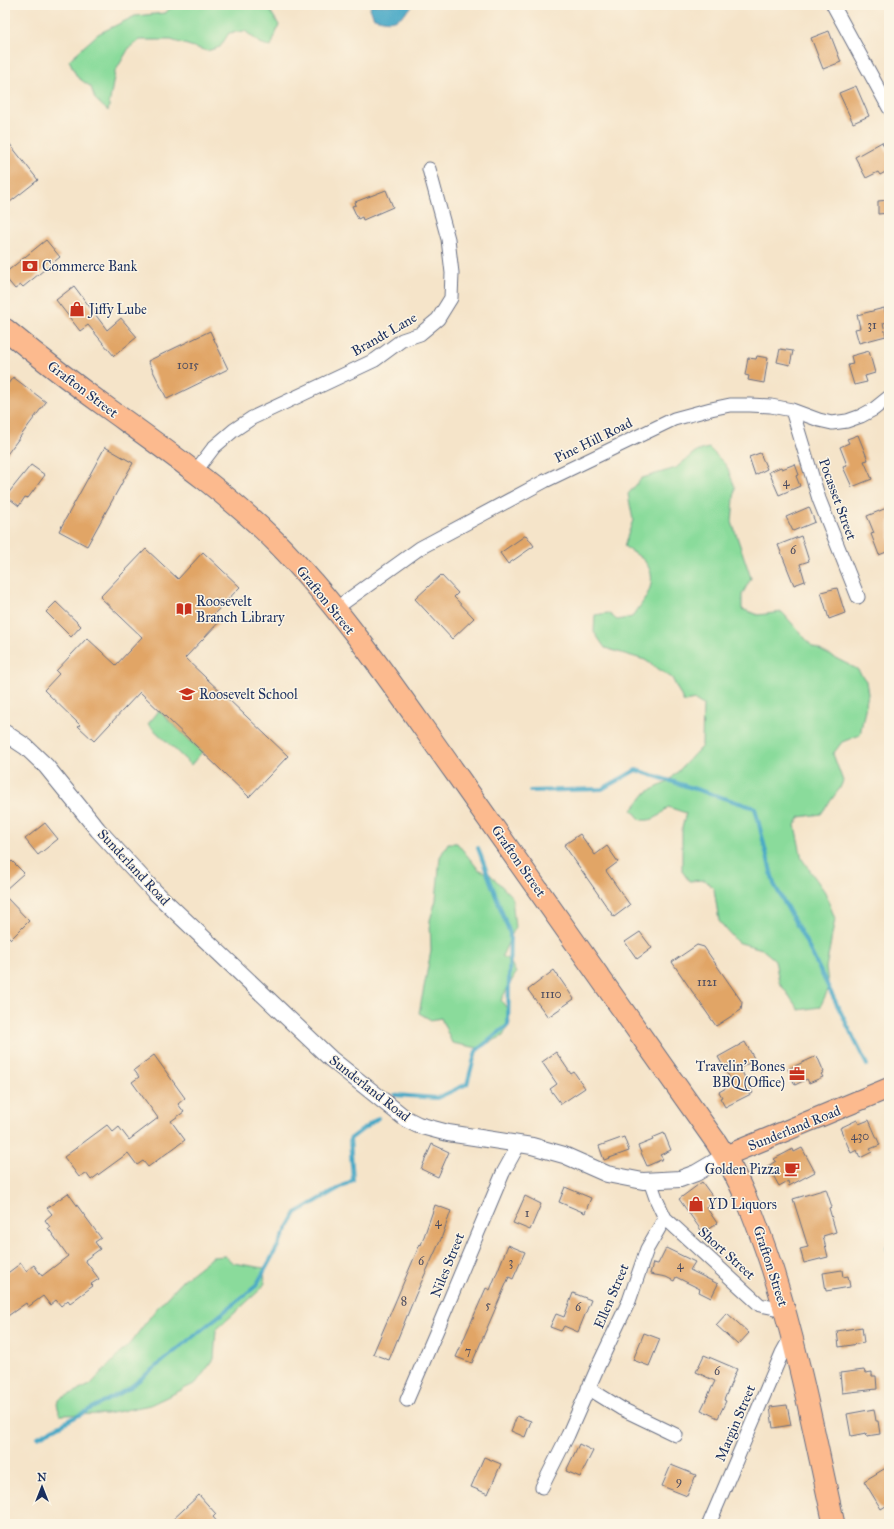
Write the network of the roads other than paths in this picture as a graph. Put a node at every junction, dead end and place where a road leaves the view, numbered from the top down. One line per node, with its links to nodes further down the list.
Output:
1 (833, 5): 2 (street)
2 (889, 108)
3 (429, 169): 7 (street, Brandt Lane)
4 (5, 329): 7 (highway, Grafton Street)
5 (889, 397): 6 (street, Pine Hill Road)
6 (792, 410): 8 (street, Pocasset Street); 9 (street, Pine Hill Road)
7 (194, 472): 9 (highway, Grafton Street)
8 (858, 597)
9 (335, 608): 13 (highway, Grafton Street)
10 (5, 733): 12 (street, Sunderland Road)
11 (889, 1088): 13 (main road, Sunderland Road)
12 (519, 1144): 14 (street, Sunderland Road); 19 (street, Niles Street)
13 (725, 1156): 14 (street, Sunderland Road); 16 (highway, Grafton Street)
14 (650, 1181): 15 (street, Short Street)
15 (665, 1218): 16 (street, Short Street); 18 (street, Ellen Street)
16 (785, 1310): 17 (highway, Grafton Street)
17 (792, 1335): 22 (street, Margin Street); 23 (highway, Grafton Street)
18 (588, 1388): 20 (street); 21 (street, Ellen Street)
19 (407, 1400)
20 (676, 1435)
21 (542, 1487)
22 (709, 1524)
23 (834, 1524)

